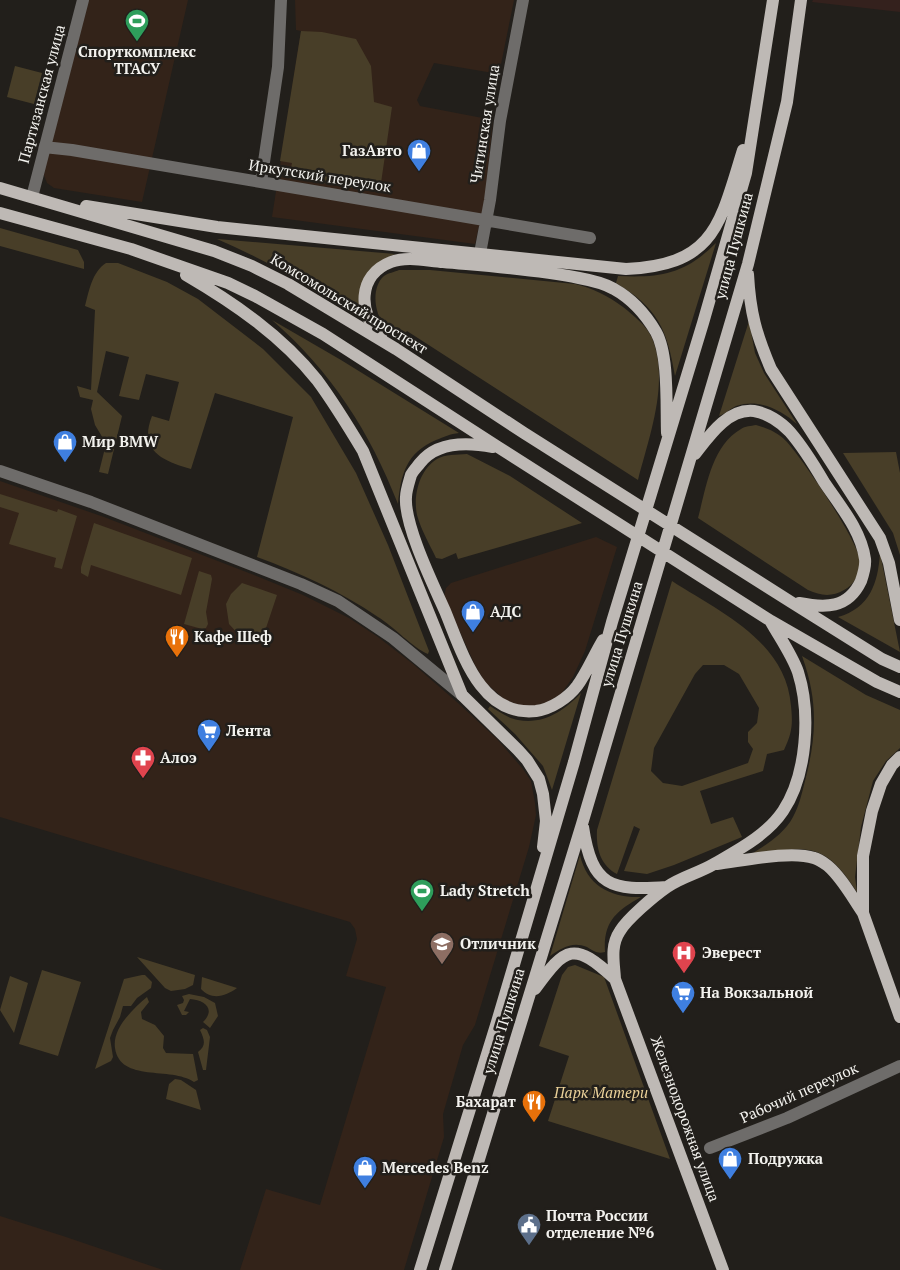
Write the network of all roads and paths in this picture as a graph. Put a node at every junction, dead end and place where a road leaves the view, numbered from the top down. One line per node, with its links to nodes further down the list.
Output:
1 (83, 0): 7 (street, Партизанская улица)
2 (281, 0): 8 (street)
3 (523, 0): 12 (street, Читинская улица)
4 (773, 0): 6 (main road, улица Пушкина)
5 (801, 0): 16 (main road, улица Пушкина)
6 (759, 97): 15 (main road); 18 (main road, улица Пушкина)
7 (44, 147): 8 (street, Иркутский переулок); 10 (street, Партизанская улица)
8 (261, 182): 12 (street, Иркутский переулок)
9 (0, 188): 10 (main road, Комсомольский проспект)
10 (34, 197): 15 (main road); 17 (main road, Комсомольский проспект)
11 (0, 213): 14 (main road)
12 (487, 220): 13 (street, Иркутский переулок); 15 (street, Читинская улица)
13 (590, 238)
14 (131, 249): 19 (main road); 28 (main road)
15 (479, 259): 17 (main road); 18 (main road)
16 (748, 264): 20 (main road, улица Пушкина); 23 (main road)
17 (396, 349): 22 (main road, Комсомольский проспект)
18 (667, 443): 25 (main road, улица Пушкина)
19 (498, 448): 24 (main road); 25 (main road)
20 (690, 460): 22 (main road); 30 (main road, улица Пушкина)
21 (0, 472): 28 (street)
22 (790, 602): 26 (main road, Комсомольский проспект)
23 (900, 620)
24 (771, 621): 27 (main road); 31 (main road)
25 (612, 622): 32 (main road, улица Пушкина)
26 (900, 667)
27 (900, 692)
28 (462, 695): 32 (main road)
29 (900, 757): 34 (main road)
30 (582, 824): 33 (main road); 36 (main road, улица Пушкина)
31 (713, 865): 33 (main road); 34 (main road)
32 (539, 882): 40 (main road, улица Пушкина)
33 (667, 887): 35 (main road)
34 (863, 913): 37 (main road)
35 (615, 979): 36 (main road); 42 (main road, Железнодорожная улица)
36 (529, 997): 41 (main road, улица Пушкина)
37 (900, 1017)
38 (900, 1066): 39 (street, Рабочий переулок)
39 (710, 1148)
40 (420, 1270)
41 (445, 1270)
42 (723, 1270)

